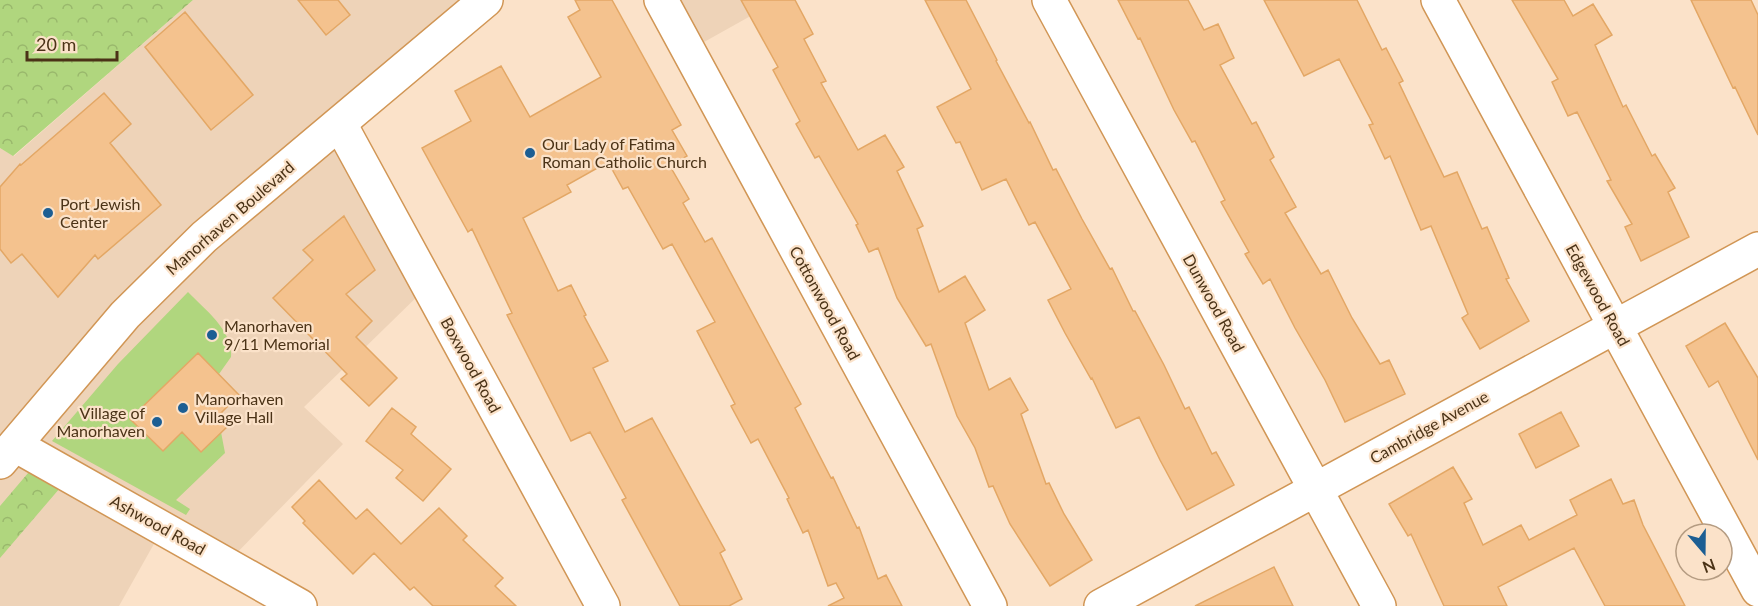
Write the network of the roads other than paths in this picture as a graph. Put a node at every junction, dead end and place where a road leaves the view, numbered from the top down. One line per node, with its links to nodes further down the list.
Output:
1 (486, 0): 5 (street, Manorhaven Boulevard)
2 (661, 0): 13 (street, Cottonwood Road)
3 (1049, 0): 9 (street, Dunwood Road)
4 (1438, 0): 7 (street, Edgewood Road)
5 (339, 124): 8 (street, Manorhaven Boulevard); 12 (street, Boxwood Road)
6 (1758, 249): 7 (street, Cambridge Avenue)
7 (1615, 326): 9 (street, Cambridge Avenue); 10 (street, Edgewood Road)
8 (7, 453): 11 (street, Ashwood Road)
9 (1315, 489): 14 (street, Cambridge Avenue); 15 (street, Dunwood Road)
10 (1758, 590)
11 (300, 606)
12 (603, 606)
13 (990, 606)
14 (1101, 606)
15 (1379, 606)

